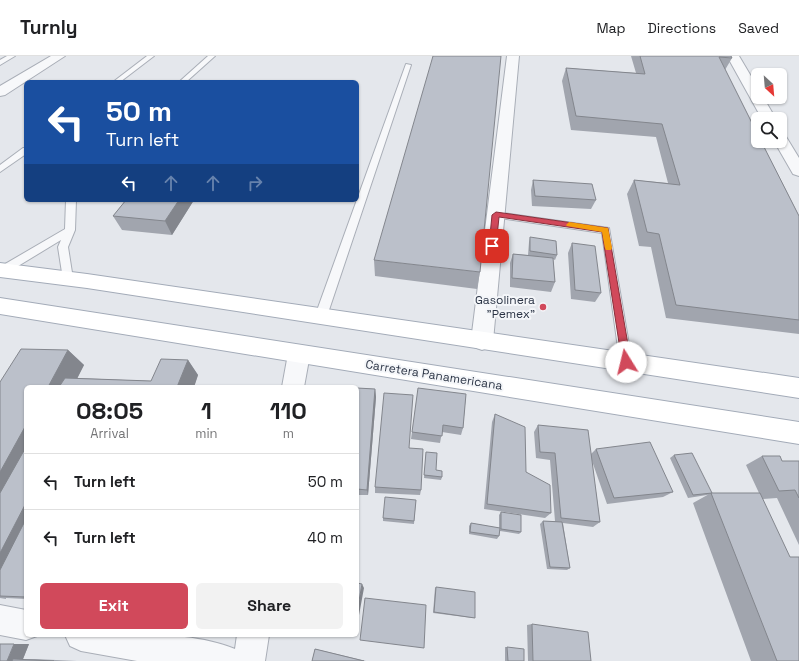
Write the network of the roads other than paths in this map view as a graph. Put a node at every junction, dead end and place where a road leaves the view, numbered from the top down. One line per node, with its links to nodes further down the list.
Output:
1 (12, 56): 7 (lane)
2 (58, 56): 11 (street)
3 (151, 56): 9 (lane)
4 (212, 56): 10 (lane)
5 (514, 56): 18 (street)
6 (733, 56): 12 (street)
7 (0, 63)
8 (408, 65): 23 (lane)
9 (119, 80)
10 (184, 80)
11 (0, 92)
12 (765, 112)
13 (786, 148): 16 (street)
14 (24, 151): 15 (lane)
15 (0, 169)
16 (799, 171)
17 (71, 202): 19 (lane)
18 (496, 215): 24 (street); 26 (lane)
19 (70, 230): 20 (lane); 21 (lane)
20 (0, 270): 21 (main road)
21 (78, 280): 23 (main road)
22 (0, 306): 25 (main road, Carretera Panamericana)
23 (321, 316): 24 (main road)
24 (482, 341): 26 (main road)
25 (299, 354): 27 (street); 29 (main road, Carretera Panamericana)
26 (626, 362): 28 (main road)
27 (293, 385)
28 (799, 388)
29 (799, 432)
30 (0, 620): 31 (street)
31 (24, 625)
32 (91, 637): 34 (street)
33 (252, 637): 35 (street)
34 (224, 661)
35 (249, 661)

